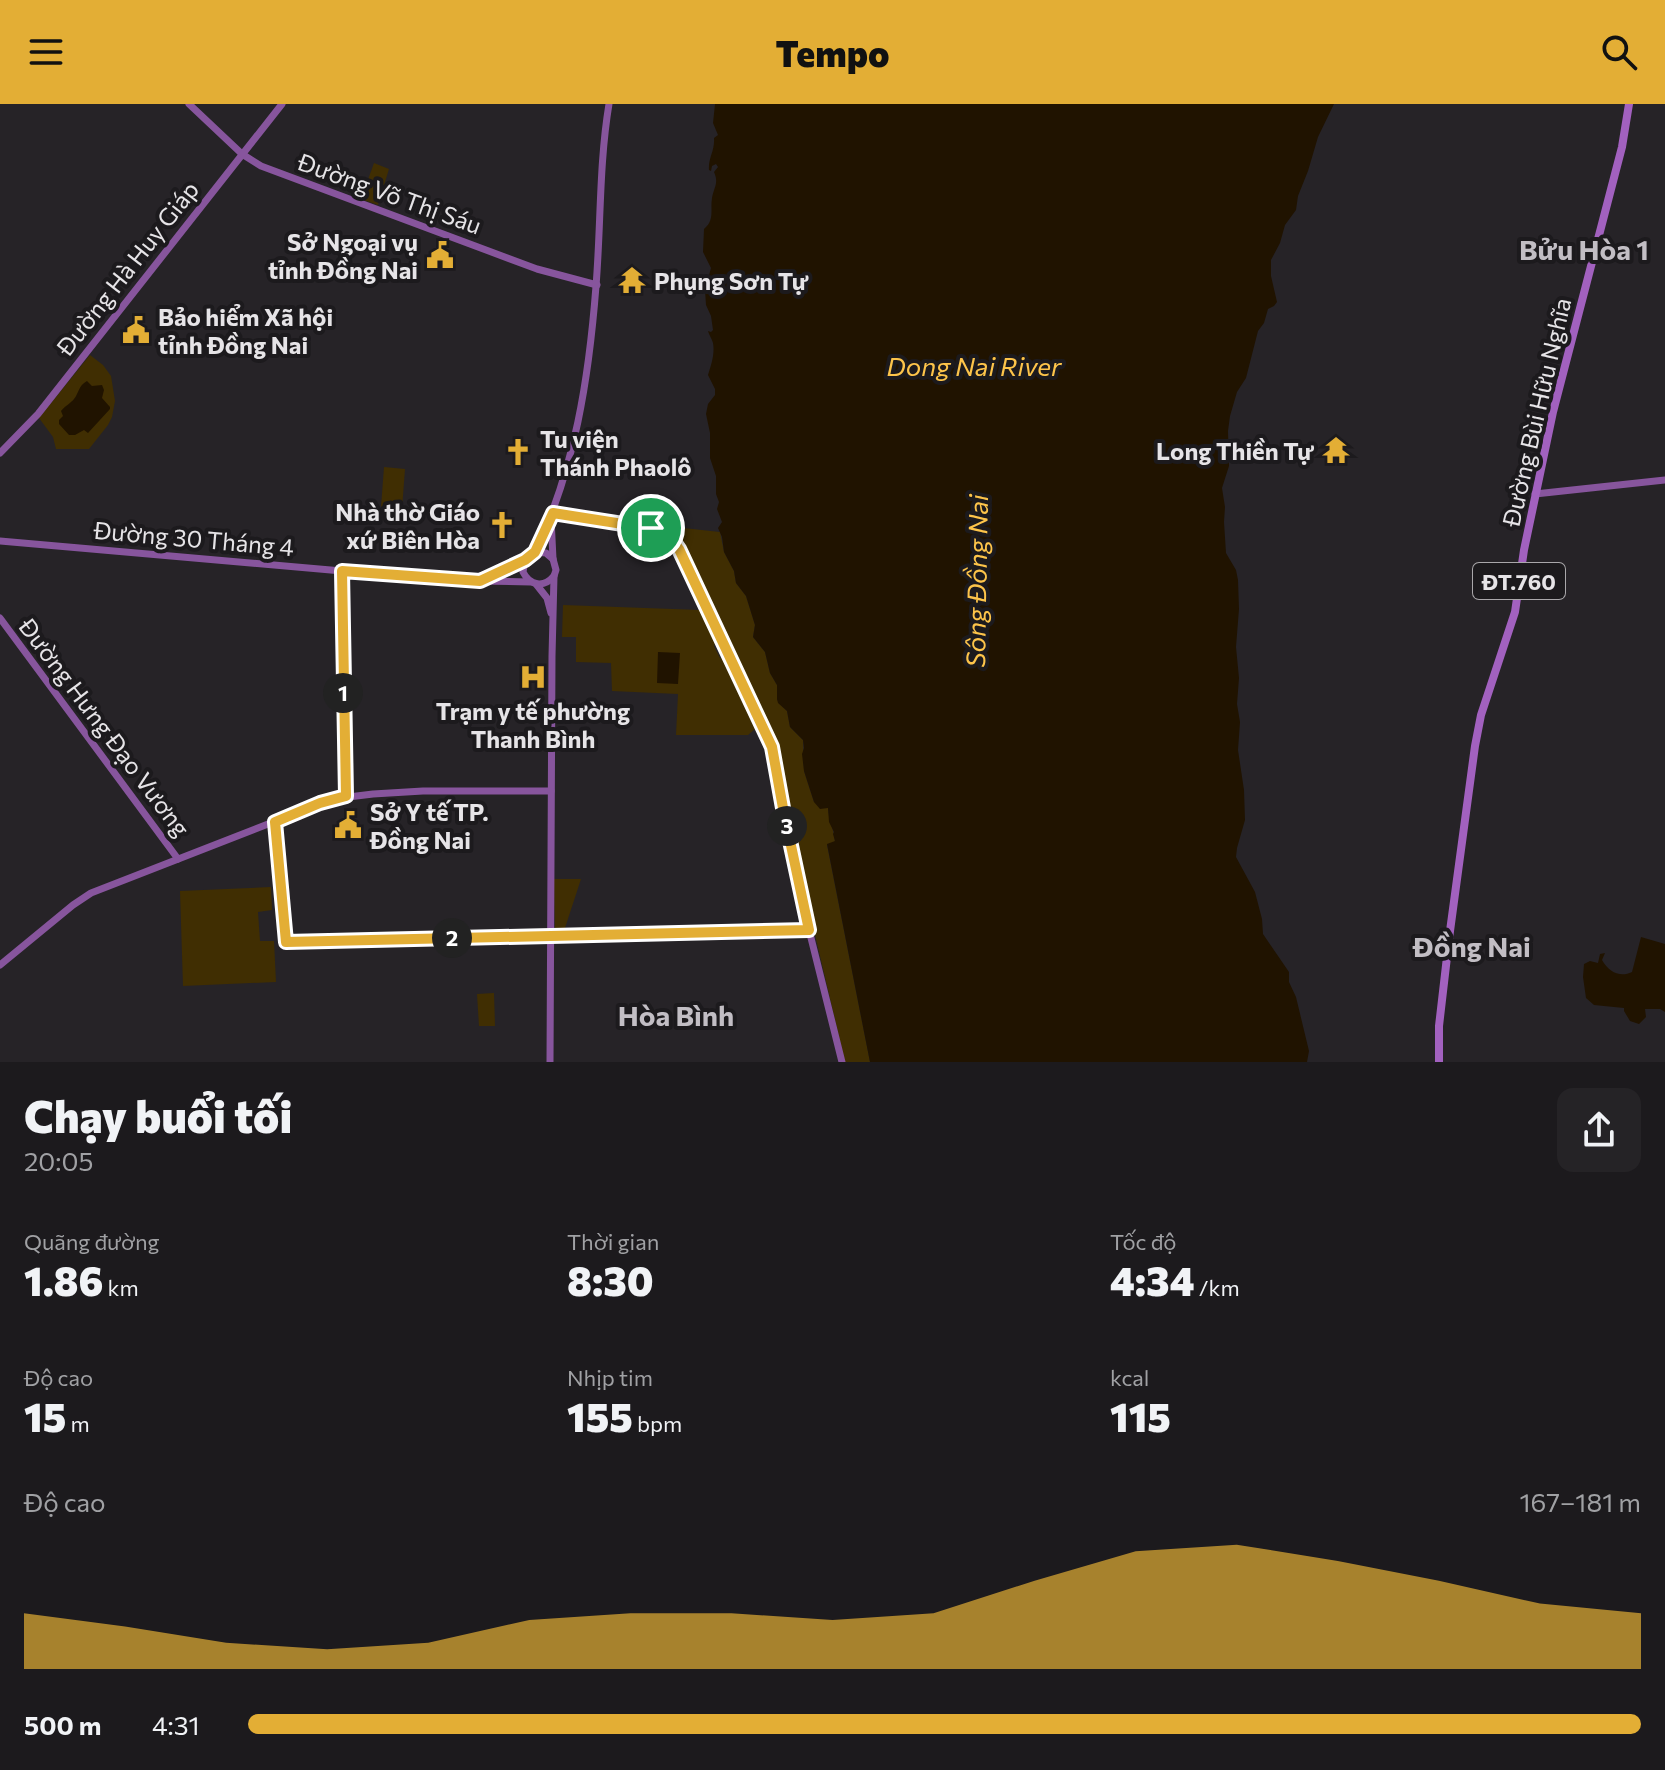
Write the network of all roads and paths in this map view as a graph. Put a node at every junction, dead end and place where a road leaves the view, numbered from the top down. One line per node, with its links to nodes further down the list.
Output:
1 (189, 104): 5 (main road, Đường Võ Thị Sáu)
2 (282, 104): 5 (main road, Đường Hà Huy Giáp)
3 (609, 104): 6 (main road)
4 (1629, 104): 9 (main road, Đường Bùi Hữu Nghĩa / ĐT.760)
5 (242, 154): 6 (main road, Đường Võ Thị Sáu); 7 (main road, Đường Hà Huy Giáp)
6 (597, 285): 10 (main road)
7 (0, 453)
8 (1665, 480): 9 (main road)
9 (1535, 494): 30 (main road, Đường Bùi Hữu Nghĩa / ĐT.760)
10 (552, 516): 12 (main road); 13 (main road); 25 (main road)
11 (0, 541): 15 (main road, Đường 30 Tháng 4)
12 (535, 552): 13 (main road); 14 (main road)
13 (553, 559): 16 (main road)
14 (525, 560): 17 (main road, Đường 30 Tháng 4); 18 (main road)
15 (342, 571): 17 (main road, Đường 30 Tháng 4); 22 (main road)
16 (554, 576): 18 (main road); 20 (main road)
17 (480, 581): 18 (main road, Đường 30 Tháng 4)
18 (533, 583): 20 (main road)
19 (0, 618): 24 (main road, Đường Hưng Đạo Vương)
20 (552, 619): 21 (main road)
21 (551, 791): 22 (main road); 26 (main road)
22 (346, 796): 23 (main road)
23 (275, 822): 24 (main road); 26 (main road)
24 (178, 859): 27 (main road)
25 (809, 930): 26 (main road); 29 (main road)
26 (551, 935): 28 (main road)
27 (0, 965)
28 (550, 1062)
29 (842, 1062)
30 (1439, 1062)

